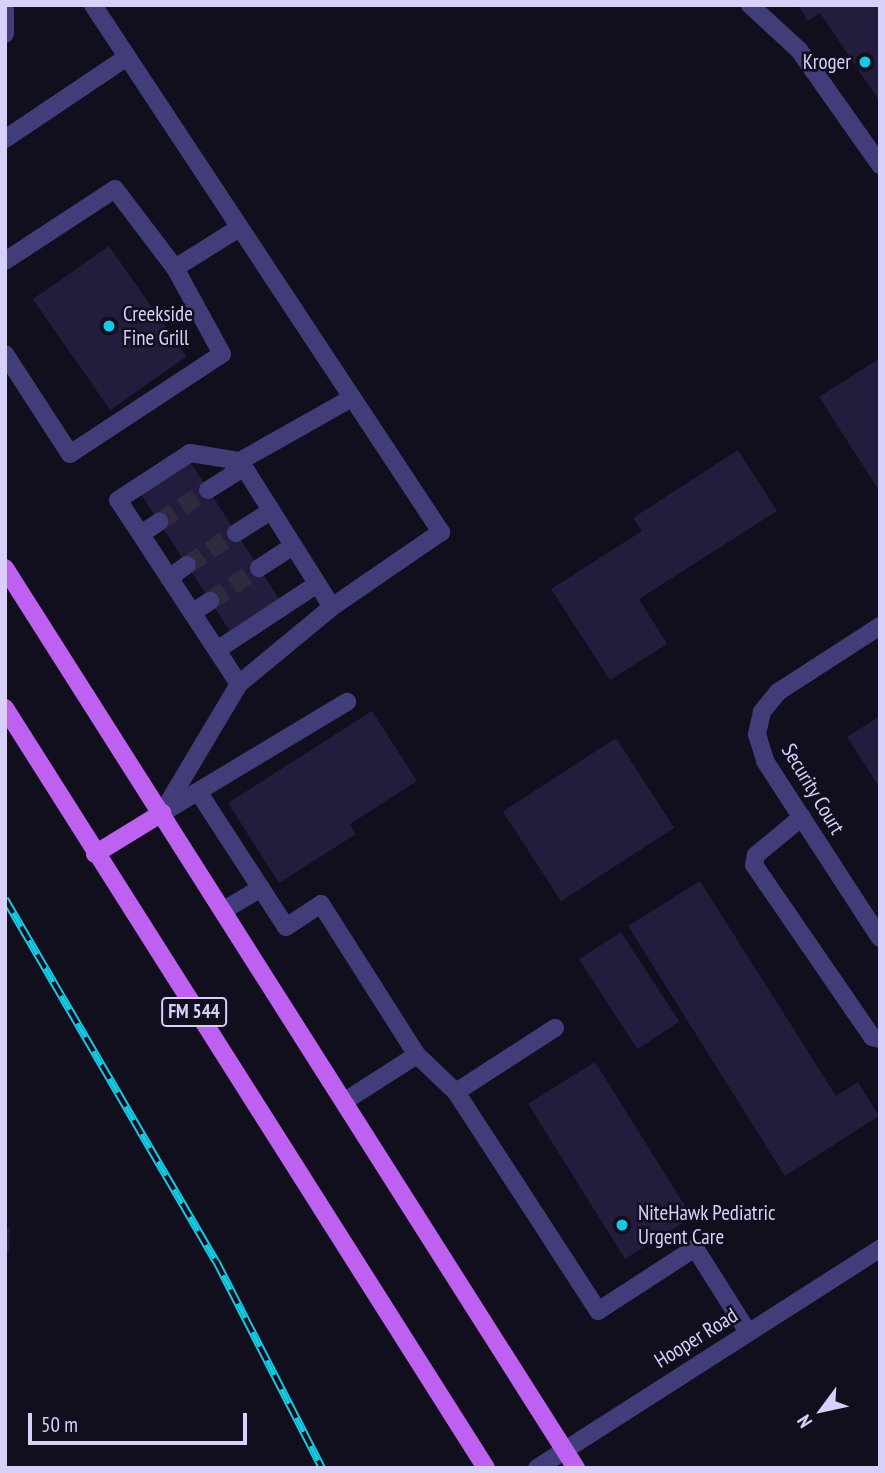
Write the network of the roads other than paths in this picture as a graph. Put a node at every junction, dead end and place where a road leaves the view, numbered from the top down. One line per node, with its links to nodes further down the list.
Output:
1 (93, 5): 5 (street)
2 (750, 5): 7 (street)
3 (5, 10): 4 (street)
4 (5, 34)
5 (127, 57): 6 (street); 9 (street)
6 (5, 139)
7 (875, 144): 8 (street)
8 (880, 165)
9 (239, 228): 11 (street); 13 (street)
10 (5, 261): 11 (street)
11 (175, 268): 12 (street)
12 (5, 354)
13 (352, 398): 14 (street); 27 (street)
14 (241, 464): 15 (street); 16 (street); 19 (street)
15 (208, 490)
16 (271, 510): 18 (street); 20 (street)
17 (159, 522): 19 (street)
18 (236, 533)
19 (141, 534): 24 (street)
20 (293, 546): 23 (street); 25 (street)
21 (187, 565): 24 (street)
22 (5, 568): 35 (main road)
23 (259, 568)
24 (169, 578): 28 (street)
25 (317, 584): 27 (street); 30 (street)
26 (210, 601): 28 (street)
27 (332, 607): 31 (street)
28 (192, 613): 30 (street)
29 (880, 626): 36 (street, Security Court)
30 (217, 650): 31 (street)
31 (239, 684): 35 (street)
32 (347, 702): 34 (street)
33 (5, 708): 37 (main road, FM 544 / FM 544)
34 (201, 796): 35 (street); 38 (street)
35 (162, 813): 37 (main road); 39 (main road)
36 (802, 817): 40 (street, Security Court); 42 (street)
37 (95, 854): 49 (main road, FM 544 / FM 544)
38 (261, 888): 39 (street); 43 (street)
39 (224, 910): 45 (main road)
40 (880, 938)
41 (555, 1028): 44 (street)
42 (880, 1039)
43 (417, 1055): 44 (street); 45 (street)
44 (456, 1092): 47 (street)
45 (345, 1101): 48 (main road)
46 (880, 1249): 47 (street, Hooper Road)
47 (748, 1332): 48 (street, Hooper Road)
48 (565, 1447): 50 (street, Hooper Road); 51 (main road)
49 (486, 1468)
50 (537, 1468)
51 (576, 1468)

